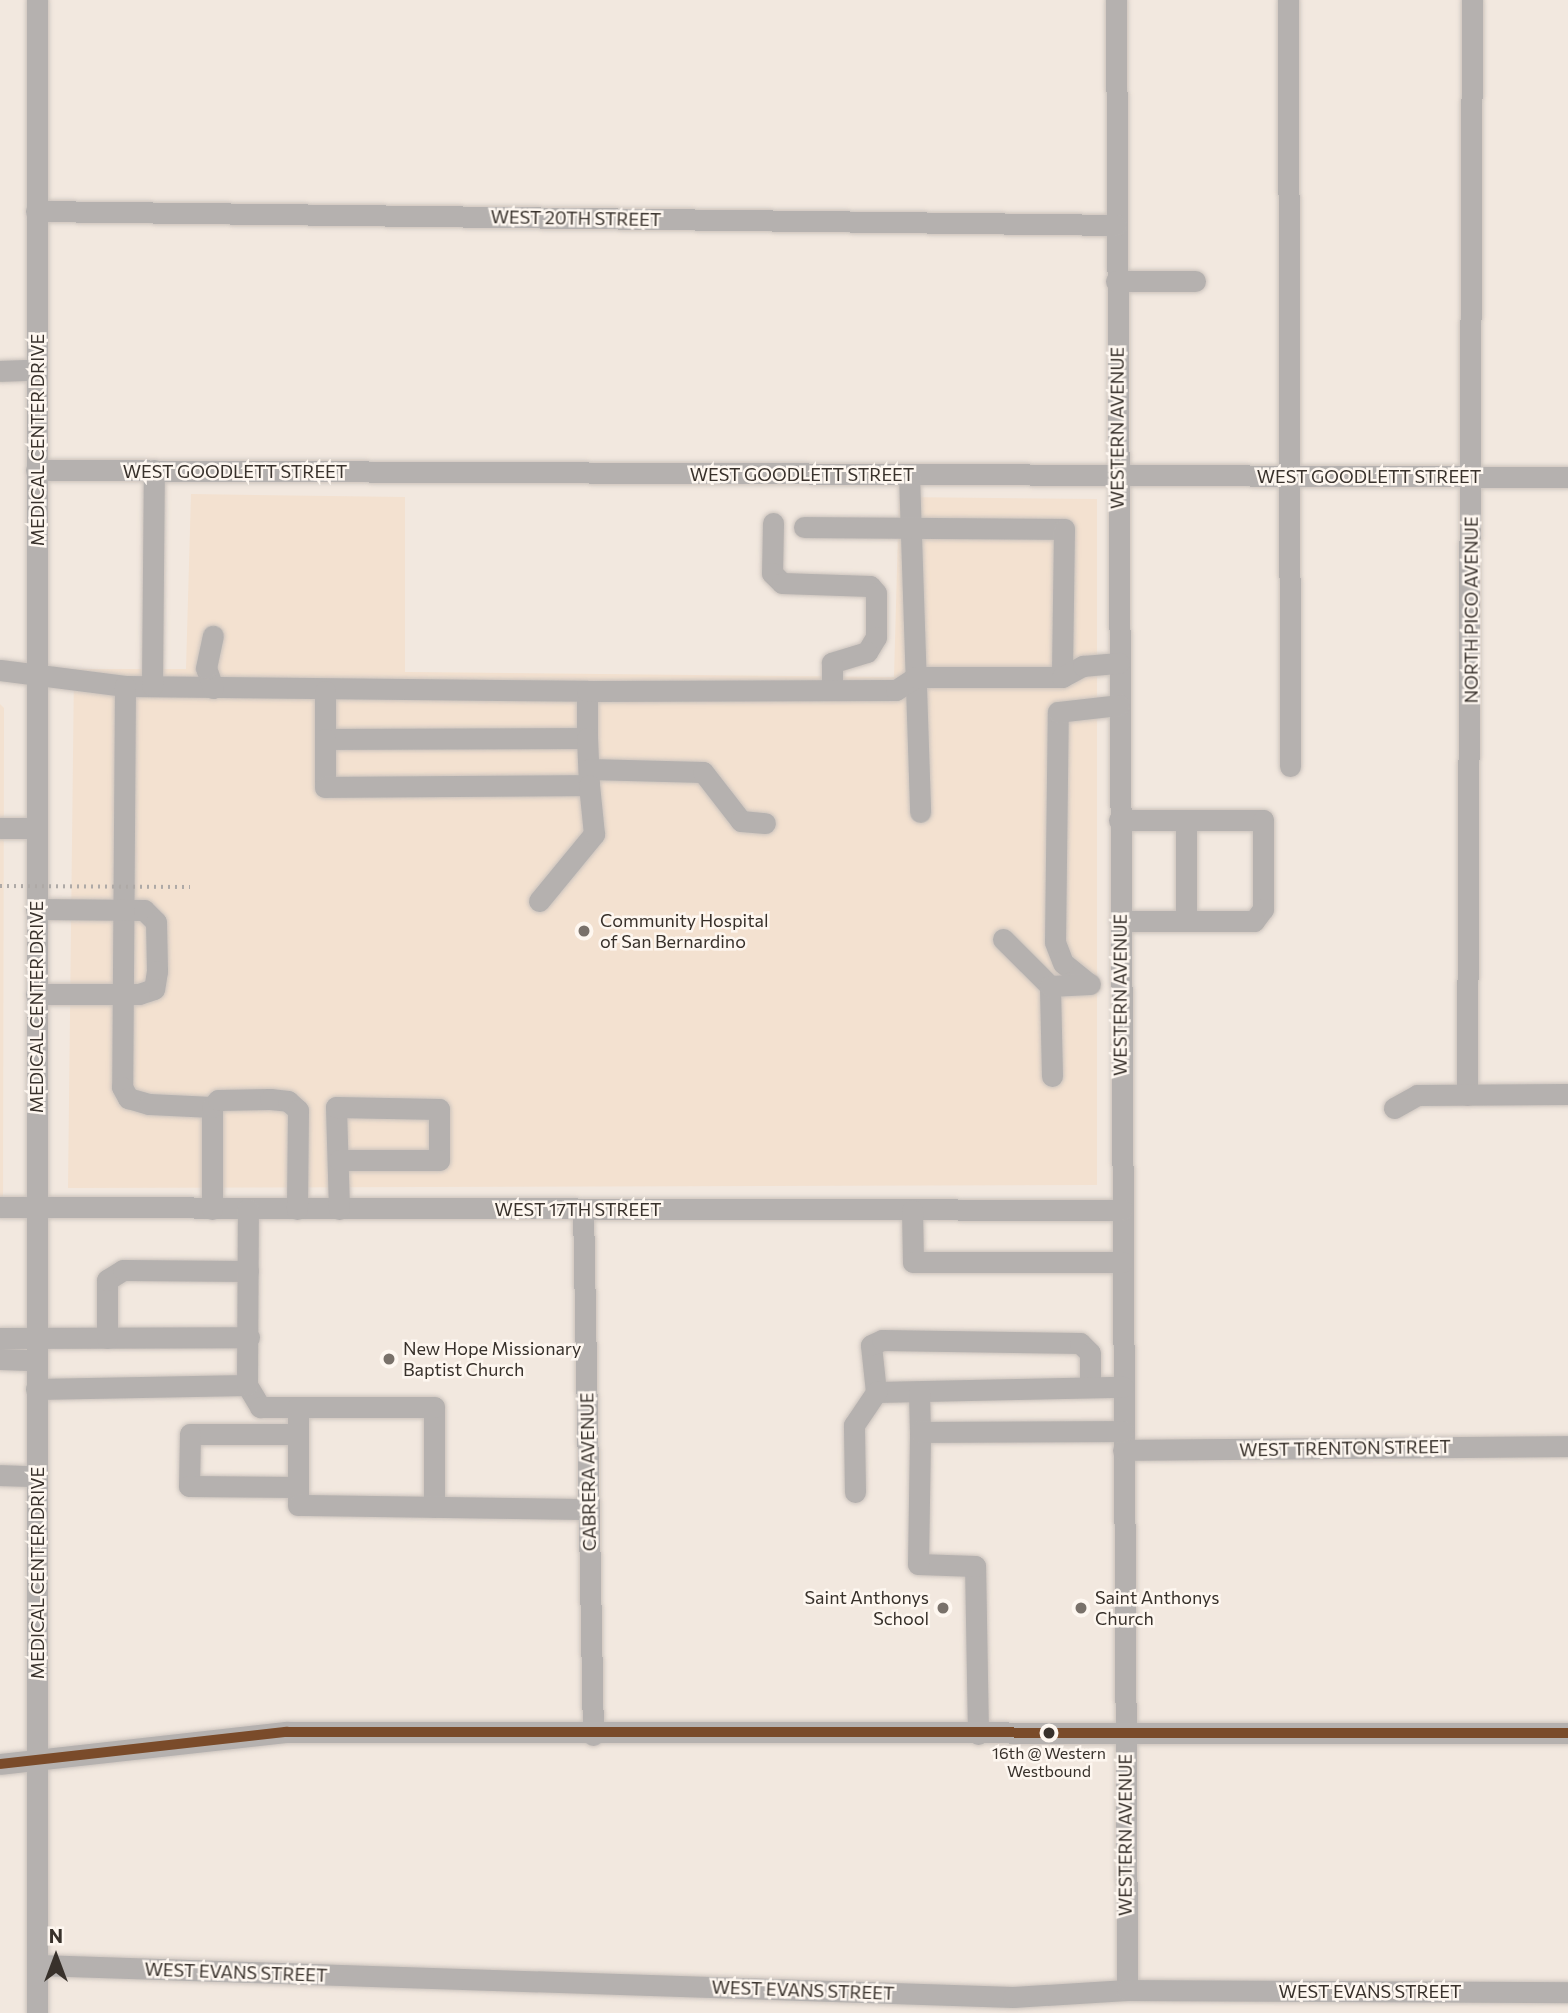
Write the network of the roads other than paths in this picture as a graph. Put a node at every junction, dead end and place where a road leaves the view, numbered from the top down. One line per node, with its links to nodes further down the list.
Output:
1 (37, 0): 5 (street, MEDICAL CENTER DRIVE)
2 (1116, 0): 6 (street, WESTERN AVENUE)
3 (1288, 0): 14 (street)
4 (1472, 0): 15 (street, NORTH PICO AVENUE)
5 (37, 211): 6 (street, WEST 20TH STREET); 10 (street, MEDICAL CENTER DRIVE)
6 (1116, 225): 7 (street, WESTERN AVENUE)
7 (1116, 281): 8 (street); 17 (street, WESTERN AVENUE)
8 (1195, 281)
9 (0, 370): 10 (street)
10 (37, 370): 11 (street, MEDICAL CENTER DRIVE)
11 (37, 470): 12 (street, WEST GOODLETT STREET); 24 (street, MEDICAL CENTER DRIVE)
12 (153, 470): 13 (street, WEST GOODLETT STREET); 29 (street)
13 (909, 475): 17 (street, WEST GOODLETT STREET); 20 (street)
14 (1292, 476): 15 (street, WEST GOODLETT STREET); 17 (street, WEST GOODLETT STREET); 36 (street)
15 (1472, 476): 16 (street, WEST GOODLETT STREET); 57 (street, NORTH PICO AVENUE)
16 (1568, 477)
17 (1118, 478): 22 (street, WESTERN AVENUE)
18 (773, 523): 30 (street)
19 (804, 527): 20 (street)
20 (911, 532): 25 (street); 26 (street)
21 (213, 636): 27 (street)
22 (1119, 663): 26 (street); 33 (street, WESTERN AVENUE)
23 (0, 670): 24 (street)
24 (37, 675): 28 (street); 43 (street, MEDICAL CENTER DRIVE)
25 (916, 677): 26 (street); 30 (street); 38 (street)
26 (1062, 677)
27 (213, 683): 29 (street); 31 (street)
28 (125, 686): 29 (street); 46 (street)
29 (152, 686)
30 (832, 690): 32 (street)
31 (325, 691): 32 (street); 35 (street)
32 (587, 691): 34 (street)
33 (1119, 705): 39 (street, WESTERN AVENUE); 51 (street)
34 (587, 738): 35 (street); 37 (street)
35 (325, 739): 37 (street)
36 (1290, 766)
37 (589, 777): 41 (street); 44 (street)
38 (920, 811)
39 (1119, 820): 40 (street); 47 (street, WESTERN AVENUE)
40 (1186, 820): 48 (street); 48 (street)
41 (765, 823)
42 (0, 828): 43 (street)
43 (36, 828): 45 (street, MEDICAL CENTER DRIVE)
44 (538, 901)
45 (36, 909): 46 (street); 53 (street, MEDICAL CENTER DRIVE)
46 (123, 910): 54 (street); 54 (street)
47 (1120, 920): 48 (street); 50 (street, WESTERN AVENUE)
48 (1186, 921)
49 (1003, 939): 52 (street)
50 (1121, 983): 51 (street); 69 (street, WESTERN AVENUE)
51 (1089, 984): 52 (street)
52 (1051, 986): 55 (street)
53 (37, 994): 54 (street); 62 (street, MEDICAL CENTER DRIVE)
54 (124, 994): 58 (street)
55 (1052, 1076)
56 (1568, 1094): 57 (street)
57 (1467, 1095): 59 (street)
58 (212, 1107): 63 (street); 65 (street)
59 (1394, 1108)
60 (339, 1160): 60 (street); 66 (street)
61 (0, 1207): 62 (street, WEST 17TH STREET)
62 (35, 1209): 63 (street, WEST 17TH STREET); 74 (street, MEDICAL CENTER DRIVE)
63 (212, 1209): 64 (street, WEST 17TH STREET)
64 (248, 1209): 65 (street, WEST 17TH STREET); 71 (street)
65 (298, 1209): 66 (street, WEST 17TH STREET)
66 (339, 1209): 67 (street, WEST 17TH STREET)
67 (583, 1209): 68 (street, WEST 17TH STREET); 96 (street, CABRERA AVENUE)
68 (912, 1210): 69 (street, WEST 17TH STREET); 70 (street)
69 (1122, 1210): 70 (street, WESTERN AVENUE)
70 (1122, 1262): 80 (street, WESTERN AVENUE)
71 (248, 1271): 72 (street); 75 (street)
72 (249, 1337): 75 (street); 78 (street)
73 (0, 1338): 74 (street)
74 (36, 1338): 75 (street); 77 (street, MEDICAL CENTER DRIVE)
75 (107, 1338)
76 (0, 1359): 77 (street)
77 (36, 1360): 81 (street, MEDICAL CENTER DRIVE)
78 (247, 1385): 81 (street); 84 (street)
79 (1090, 1386): 80 (street); 82 (street); 83 (street)
80 (1123, 1387): 89 (street, WESTERN AVENUE)
81 (36, 1389): 92 (street, MEDICAL CENTER DRIVE)
82 (876, 1392): 83 (street); 94 (street)
83 (919, 1392): 86 (street)
84 (260, 1407): 85 (street); 87 (street)
85 (298, 1407): 88 (street); 95 (street)
86 (919, 1432): 89 (street, WEST TRENTON STREET); 99 (street)
87 (249, 1434): 88 (street); 93 (street)
88 (298, 1434): 93 (street)
89 (1123, 1440): 90 (street, WEST TRENTON STREET); 97 (street, WESTERN AVENUE)
90 (1568, 1446)
91 (0, 1475): 92 (street)
92 (37, 1476): 101 (street, MEDICAL CENTER DRIVE)
93 (298, 1487): 95 (street)
94 (855, 1492)
95 (434, 1507): 96 (street)
96 (589, 1509): 100 (street, CABRERA AVENUE)
97 (1124, 1733): 98 (street); 99 (street); 104 (street, WESTERN AVENUE)
98 (1568, 1733)
99 (978, 1734): 100 (street)
100 (593, 1735): 101 (street)
101 (37, 1758): 102 (street); 103 (street, MEDICAL CENTER DRIVE)
102 (0, 1764)
103 (38, 1965): 106 (street, WEST EVANS STREET); 107 (street, MEDICAL CENTER DRIVE)
104 (1127, 1990): 105 (street, WEST EVANS STREET); 106 (street, WEST EVANS STREET)
105 (1568, 1992)
106 (1013, 2005)
107 (37, 2013)

